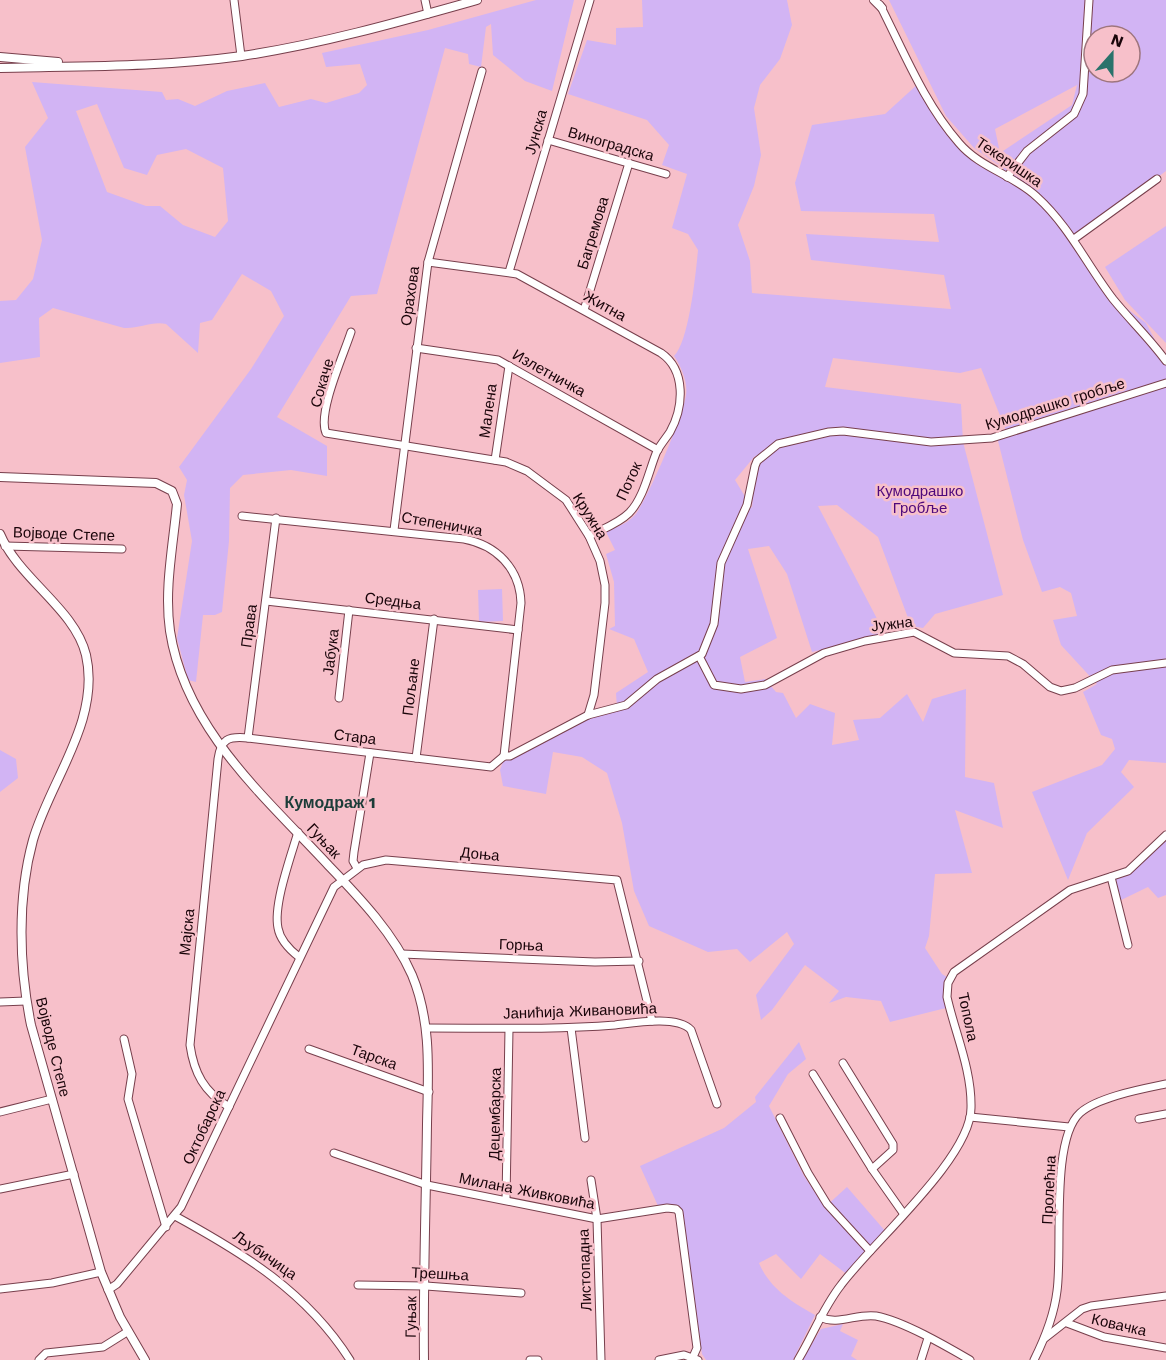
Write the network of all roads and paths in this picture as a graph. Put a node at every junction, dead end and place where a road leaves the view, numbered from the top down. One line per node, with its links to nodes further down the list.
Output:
1 (234, 0): 9 (street)
2 (425, 0): 7 (street)
3 (477, 0): 7 (street)
4 (590, 0): 13 (street, Јунска)
5 (1089, 0): 16 (street)
6 (878, 3): 16 (street, Текеришка)
7 (428, 14): 9 (street)
8 (3, 56): 10 (street)
9 (241, 56): 10 (street)
10 (98, 65): 11 (street)
11 (0, 68)
12 (483, 71): 19 (street, Орахова)
13 (548, 140): 14 (street, Виноградска); 20 (street, Јунска)
14 (628, 164): 15 (street, Виноградска); 21 (street, Багремова)
15 (666, 174)
16 (1007, 177): 18 (street, Текеришка)
17 (1156, 179): 18 (street)
18 (1074, 239): 24 (street, Текеришка)
19 (428, 262): 20 (street, Житна); 23 (street, Орахова)
20 (509, 272): 21 (street, Житна)
21 (584, 310): 28 (street, Житна)
22 (351, 333): 27 (street, Сокаче)
23 (417, 348): 25 (street, Излетничка); 27 (street, Орахова)
24 (1166, 361)
25 (509, 366): 28 (street, Излетничка); 29 (street, Малена)
26 (1166, 383): 42 (street, Кумодрашко гробље)
27 (404, 447): 29 (street, Кружна); 33 (street, Орахова)
28 (658, 450): 35 (street, Поток)
29 (495, 460): 35 (street, Кружна)
30 (0, 477): 47 (street, Гуњак)
31 (242, 516): 32 (street, Степеничка)
32 (276, 518): 33 (street, Степеничка); 38 (street, Права)
33 (394, 530): 41 (street, Степеничка)
34 (0, 534): 36 (street, Војводе Степе)
35 (589, 536): 45 (street, Кружна)
36 (5, 546): 37 (street, Војводе Степе); 60 (street, Војводе Степе)
37 (122, 549)
38 (266, 601): 39 (street, Средња); 46 (street, Права)
39 (349, 610): 40 (street, Средња); 44 (street, Јабука)
40 (434, 619): 41 (street, Средња); 50 (street, Пољане)
41 (518, 630): 49 (street, Степеничка)
42 (699, 657): 43 (street, Јужна); 45 (street)
43 (1166, 663)
44 (339, 698)
45 (588, 715): 49 (street)
46 (248, 738): 47 (street, Стара); 48 (street, Стара)
47 (220, 745): 51 (street, Гуњак); 74 (street, Мајска)
48 (370, 753): 50 (street, Стара); 53 (street, Гуњак)
49 (504, 756): 50 (street, Стара)
50 (416, 758)
51 (297, 832): 55 (street, Гуњак); 58 (street)
52 (1166, 835): 54 (street, Топола)
53 (357, 868): 55 (street, Доња); 59 (street, Доња)
54 (1111, 877): 56 (street); 77 (street, Топола)
55 (342, 879): 57 (street, Гуњак); 58 (street, Октобарска)
56 (1128, 945)
57 (402, 954): 59 (street, Горња); 63 (street, Гуњак)
58 (299, 957): 74 (street, Октобарска)
59 (639, 961): 62 (street)
60 (26, 1000): 61 (street); 72 (street, Војводе Степе)
61 (0, 1002)
62 (652, 1021): 64 (street, Јанићија Живановића); 73 (street, Јанићија Живановића)
63 (426, 1028): 65 (street, Јанићија Живановића); 71 (street, Гуњак)
64 (571, 1028): 65 (street, Јанићија Живановића); 81 (street)
65 (510, 1029): 88 (street, Децембарска)
66 (124, 1039): 92 (street)
67 (309, 1050): 71 (street, Тарска)
68 (843, 1063): 83 (street)
69 (813, 1074): 83 (street)
70 (1166, 1084): 80 (street)
71 (429, 1092): 86 (street, Гуњак)
72 (52, 1099): 75 (street); 84 (street, Војводе Степе)
73 (717, 1104)
74 (229, 1107): 90 (street, Октобарска)
75 (0, 1112)
76 (1166, 1114): 79 (street)
77 (970, 1117): 80 (street); 89 (street, Топола)
78 (780, 1118): 93 (street)
79 (1139, 1119)
80 (1069, 1127): 105 (street, Пролећна)
81 (585, 1138)
82 (334, 1153): 86 (street, Милана Живковића)
83 (872, 1169): 89 (street)
84 (74, 1174): 87 (street); 94 (street, Војводе Степе)
85 (591, 1180): 91 (street, Листопадна)
86 (427, 1185): 88 (street, Милана Живковића); 96 (street, Гуњак)
87 (0, 1189)
88 (506, 1200): 91 (street, Милана Живковића)
89 (903, 1213): 93 (street, Топола)
90 (175, 1216): 92 (street, Октобарска); 110 (street, Љубичица)
91 (597, 1219): 107 (street, Милана Живковића); 114 (street, Листопадна)
92 (166, 1227): 98 (street, Октобарска)
93 (870, 1251): 101 (street, Топола)
94 (102, 1272): 97 (street); 98 (street, Војводе Степе)
95 (358, 1285): 96 (street, Трешња)
96 (426, 1286): 99 (street, Трешња); 111 (street, Гуњак)
97 (0, 1289)
98 (108, 1290): 103 (street, Војводе Степе)
99 (521, 1293)
100 (1166, 1296): 102 (street)
101 (820, 1317): 104 (street); 116 (street, Топола)
102 (1067, 1323): 105 (street); 106 (street, Ковачка)
103 (127, 1332): 108 (street); 109 (street, Војводе Степе)
104 (928, 1338): 117 (street); 118 (street)
105 (1045, 1338): 119 (street, Пролећна)
106 (1166, 1348)
107 (695, 1358): 115 (street)
108 (39, 1360)
109 (143, 1360)
110 (350, 1360)
111 (424, 1360)
112 (530, 1360): 113 (street)
113 (537, 1360)
114 (601, 1360)
115 (659, 1360)
116 (798, 1360)
117 (921, 1360)
118 (970, 1360)
119 (1034, 1360)

